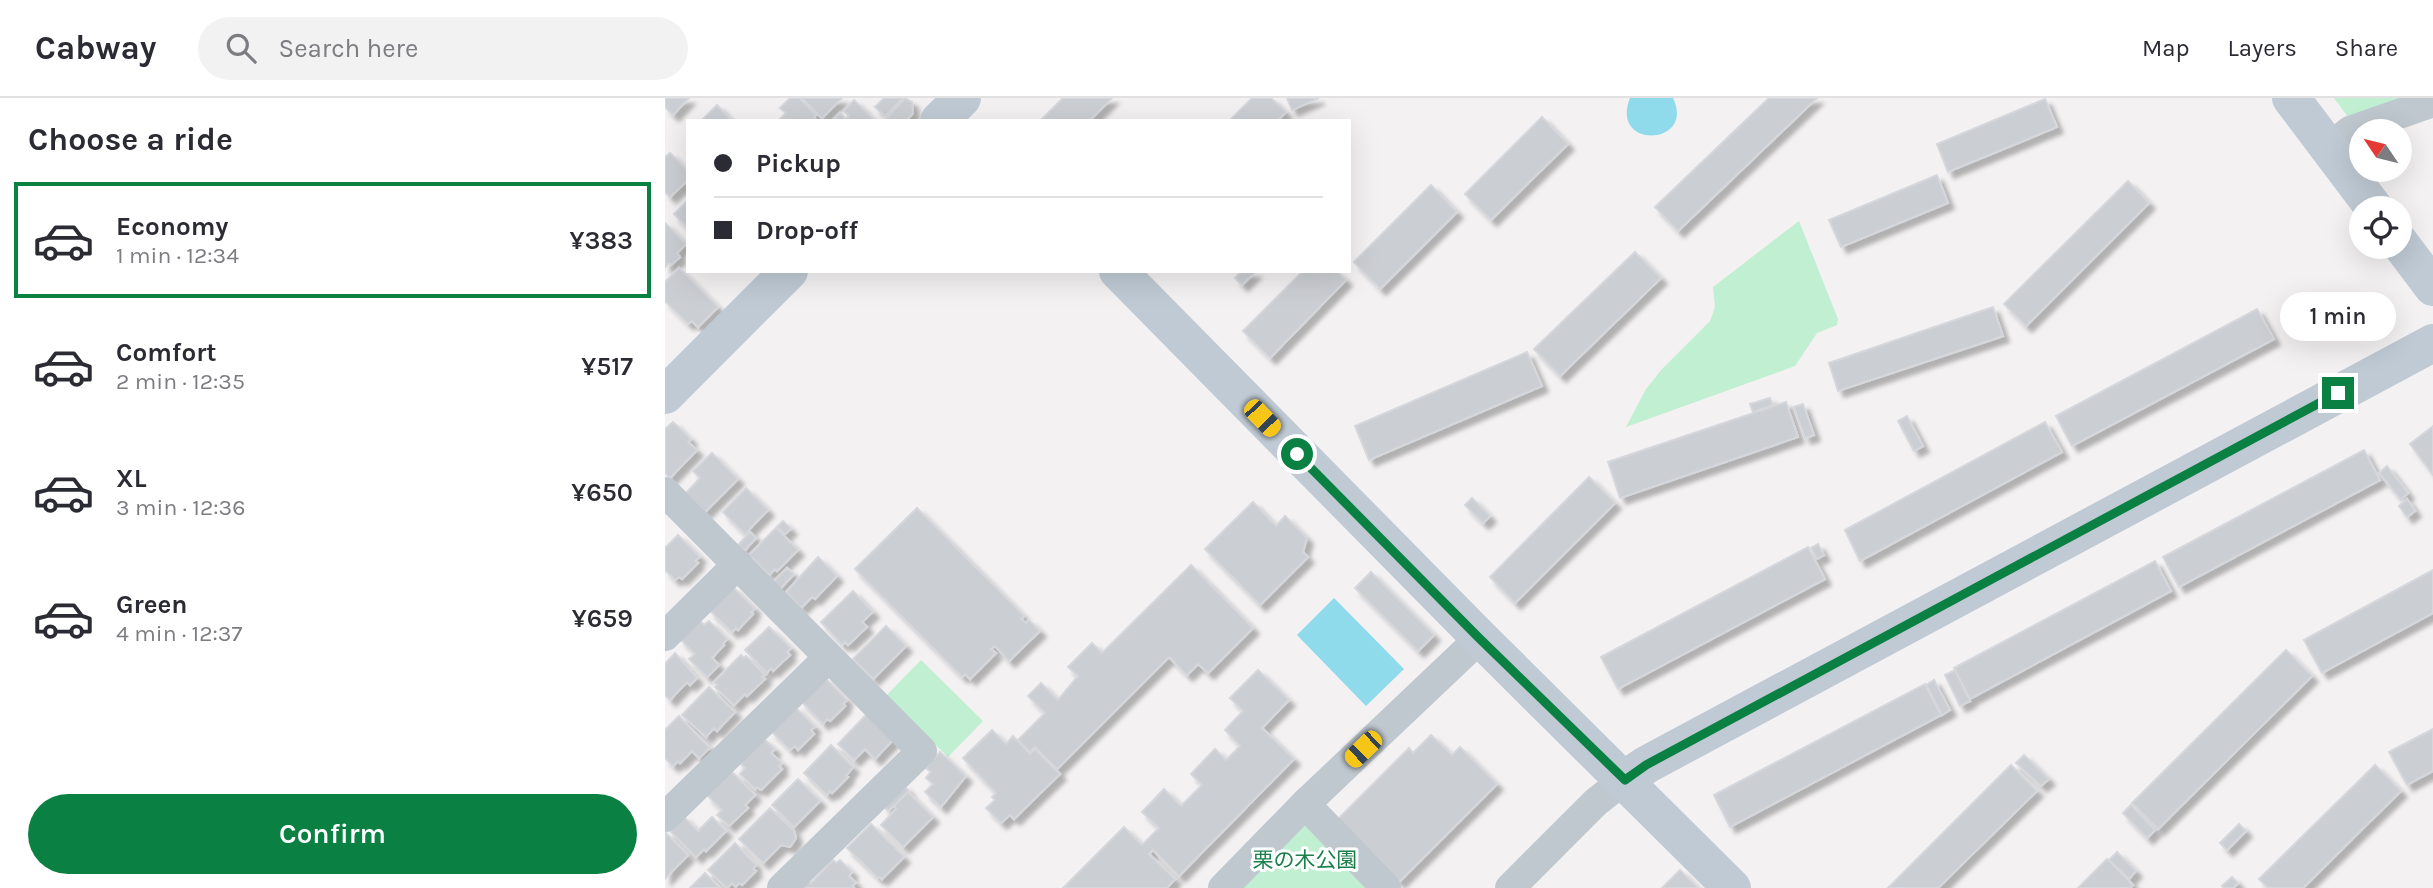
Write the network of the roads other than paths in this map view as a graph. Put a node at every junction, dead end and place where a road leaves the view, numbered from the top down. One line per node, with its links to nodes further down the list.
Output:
1 (2291, 98): 3 (street)
2 (2433, 102): 3 (street)
3 (2328, 148): 4 (street)
4 (2365, 196)
5 (2412, 259): 8 (street)
6 (787, 273): 10 (street)
7 (1120, 273): 14 (street)
8 (2433, 287)
9 (2433, 343): 16 (street)
10 (665, 395)
11 (665, 492): 12 (street)
12 (738, 564): 13 (street); 15 (street)
13 (665, 636)
14 (1479, 638): 16 (street); 17 (street)
15 (828, 657): 18 (street); 19 (street)
16 (1625, 780): 22 (street); 23 (street)
17 (1305, 804): 20 (street); 21 (street)
18 (665, 817)
19 (782, 888)
20 (1223, 888)
21 (1386, 888)
22 (1510, 888)
23 (1732, 888)

